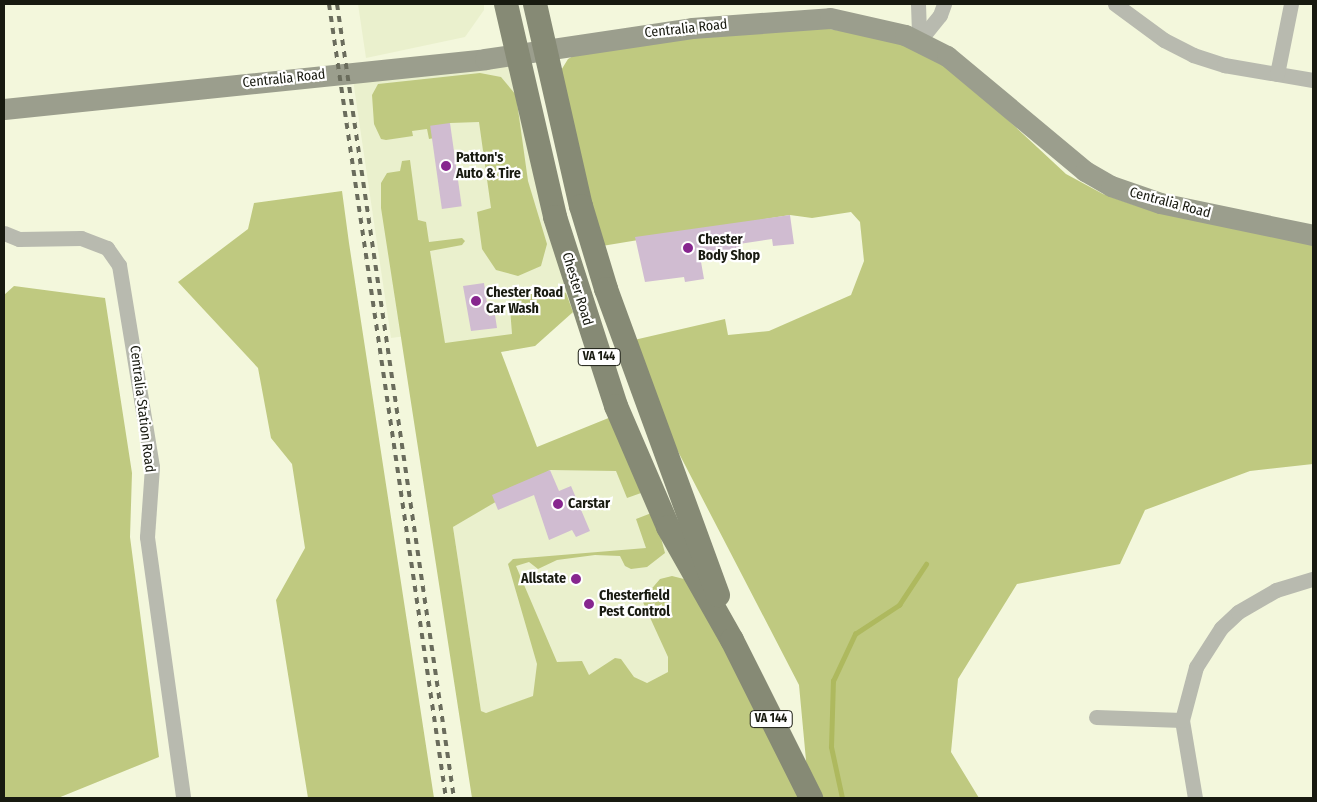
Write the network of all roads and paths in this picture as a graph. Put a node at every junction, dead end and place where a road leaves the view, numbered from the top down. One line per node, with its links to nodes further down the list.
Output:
1 (506, 4): 9 (main road, Chester Road)
2 (535, 4): 8 (main road, Chester Road)
3 (918, 4): 7 (street)
4 (944, 4): 7 (street)
5 (1115, 4): 10 (street)
6 (1291, 4): 10 (street)
7 (919, 41): 8 (street, Centralia Road); 14 (street, Centralia Road)
8 (544, 50): 9 (street, Centralia Road); 16 (main road, Chester Road / VA 144)
9 (516, 55): 12 (street, Centralia Road); 16 (main road, Chester Road / VA 144)
10 (1277, 74): 11 (street)
11 (1313, 80)
12 (4, 109)
13 (4, 233): 19 (street, Centralia Station Road)
14 (1313, 235)
15 (1313, 579): 18 (street)
16 (732, 640): 20 (main road, Chester Road / VA 144)
17 (1096, 717): 18 (street)
18 (1182, 720): 21 (street)
19 (183, 798)
20 (811, 798)
21 (1195, 798)

